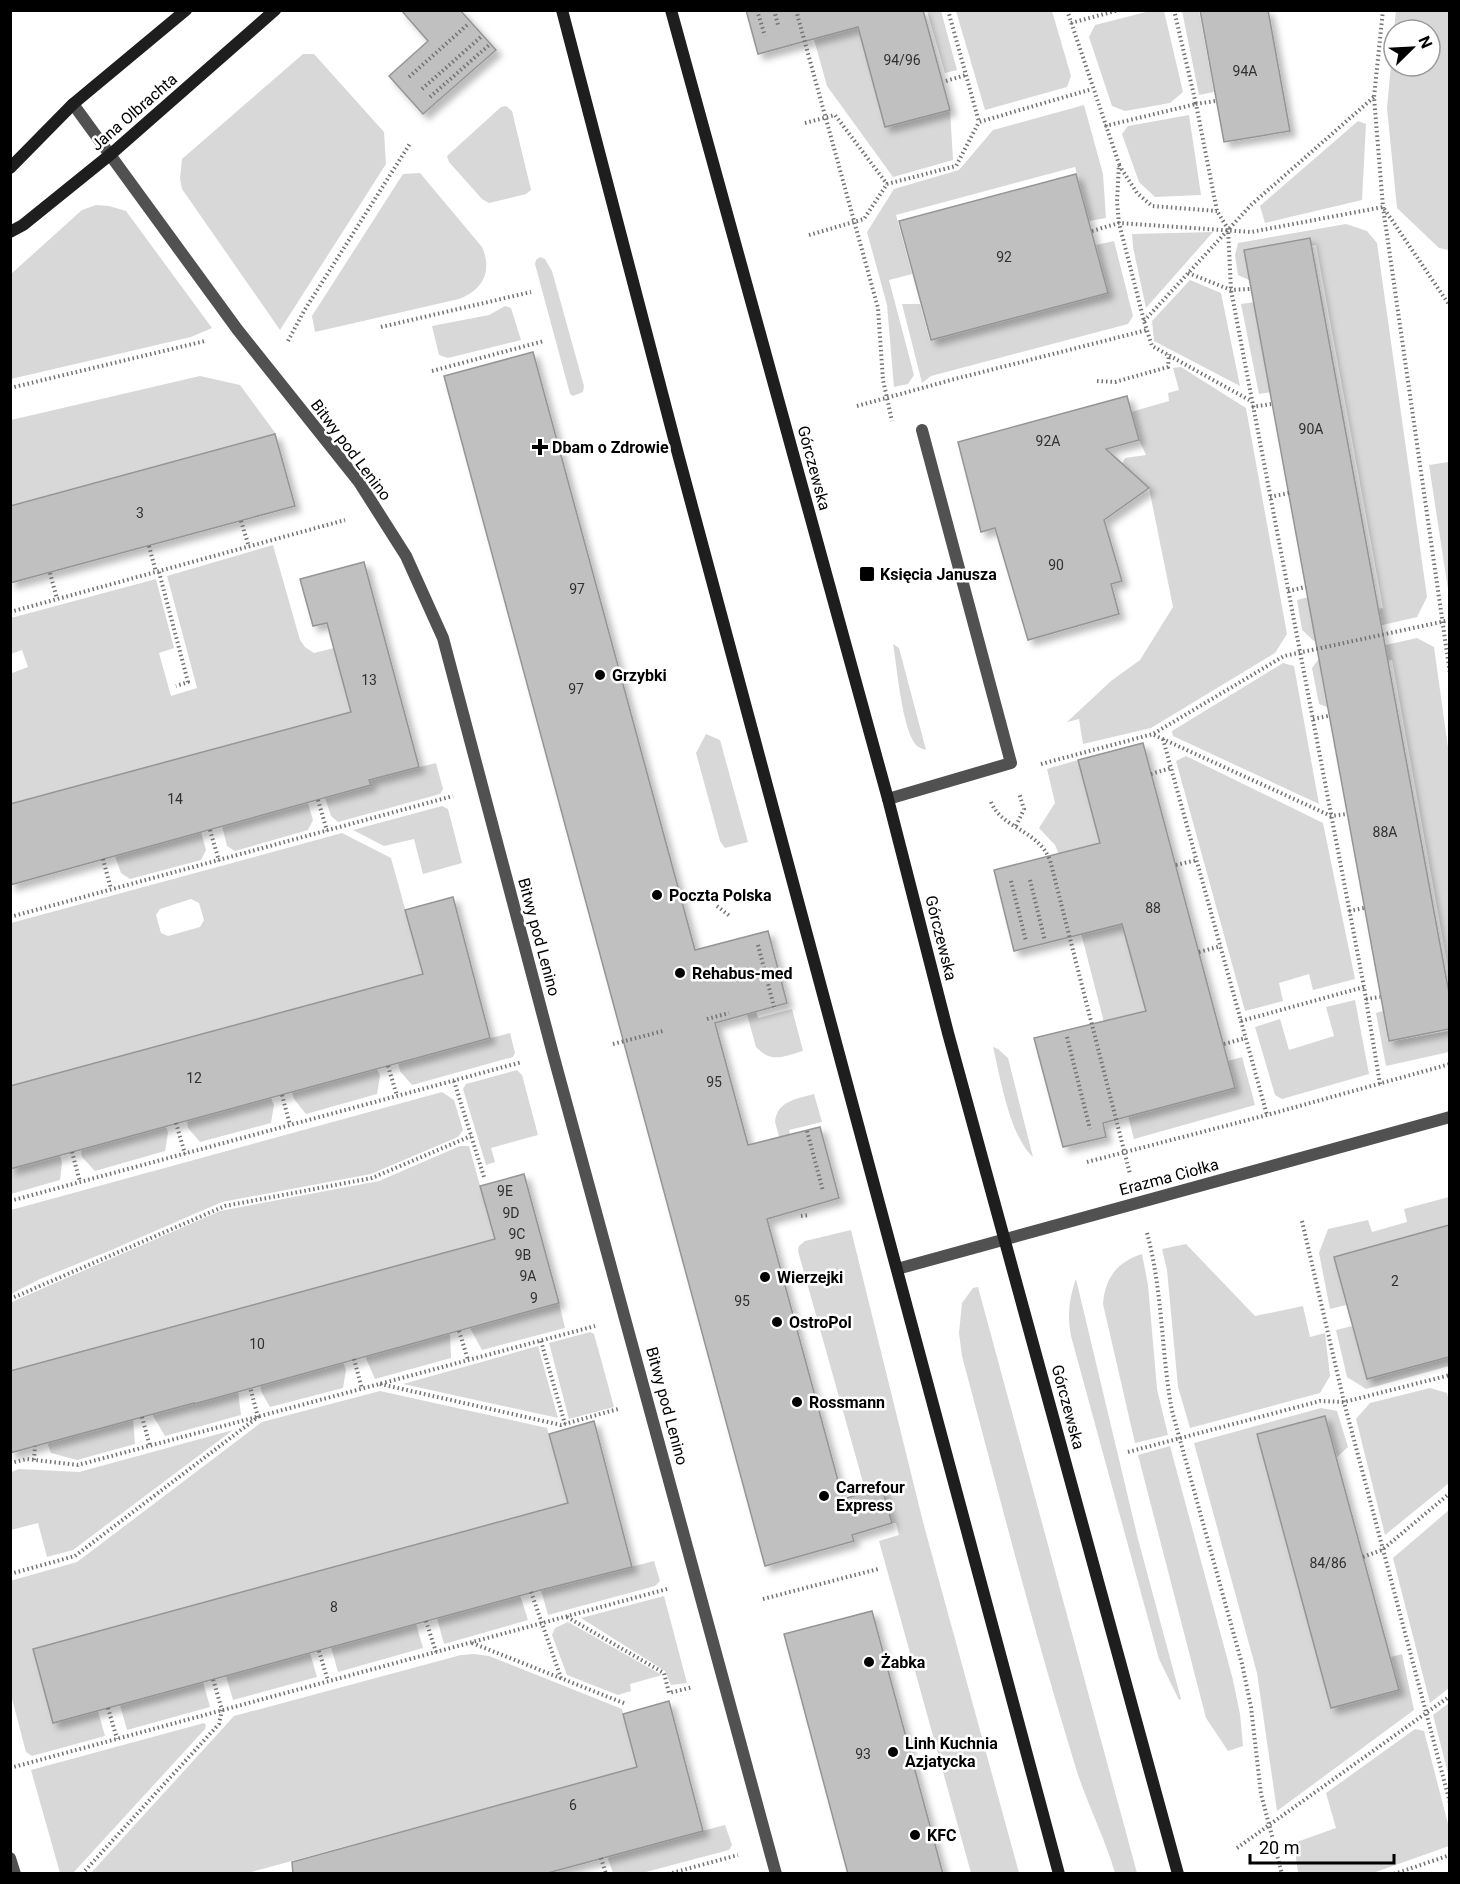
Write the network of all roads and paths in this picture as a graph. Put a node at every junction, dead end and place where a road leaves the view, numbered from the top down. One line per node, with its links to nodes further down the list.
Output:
1 (186, 10): 27 (main road)
2 (275, 10): 34 (main road, Jana Olbrachta)
3 (562, 10): 157 (main road)
4 (671, 10): 94 (main road, Górczewska)
5 (757, 10): 17 (path)
6 (774, 10): 15 (path)
7 (796, 10): 29 (path)
8 (948, 10): 19 (path)
9 (1068, 10): 13 (path)
10 (1119, 10): 13 (path)
11 (1174, 10): 28 (path)
12 (1383, 10): 25 (path)
13 (1071, 22): 23 (path)
14 (467, 25): 20 (path)
15 (778, 25)
16 (482, 36): 22 (path)
17 (765, 36)
18 (489, 45): 24 (path)
19 (966, 75): 21 (path); 30 (path)
20 (409, 77)
21 (946, 81)
22 (423, 89)
23 (1092, 89): 30 (path); 32 (path)
24 (430, 97)
25 (1374, 97): 38 (path); 42 (path)
26 (1215, 101): 28 (path)
27 (73, 104): 34 (street, Bitwy pod Lenino); 36 (main road)
28 (1196, 104): 32 (path); 39 (path)
29 (825, 117): 31 (path); 37 (path); 40 (path)
30 (979, 122): 37 (path)
31 (805, 123)
32 (1105, 126): 35 (path)
33 (411, 142): 56 (path)
34 (111, 154): 44 (main road, Jana Olbrachta); 53 (street, Bitwy pod Lenino)
35 (1119, 164): 39 (path); 41 (path)
36 (10, 168)
37 (887, 184): 40 (path)
38 (1383, 207): 42 (path); 50 (path); 81 (path)
39 (1217, 211): 42 (path)
40 (854, 222): 45 (path); 61 (path)
41 (1119, 223): 42 (path); 43 (path); 51 (path)
42 (1228, 229): 46 (path); 48 (path)
43 (1092, 231)
44 (10, 232)
45 (809, 235)
46 (1188, 273): 48 (path); 51 (path)
47 (1250, 289): 48 (path)
48 (1231, 290): 62 (path)
49 (531, 292): 52 (path)
50 (1449, 306)
51 (1144, 321): 54 (path)
52 (381, 327)
53 (237, 330): 60 (path); 215 (street, Bitwy pod Lenino)
54 (1147, 330): 57 (path); 61 (path)
55 (544, 341): 58 (path)
56 (284, 347)
57 (1169, 354): 59 (path); 62 (path)
58 (432, 370)
59 (1097, 381)
60 (10, 387)
61 (887, 397): 64 (path); 66 (path)
62 (1251, 401): 65 (path)
63 (1271, 404): 65 (path)
64 (857, 406)
65 (1252, 407): 69 (path)
66 (894, 427)
67 (922, 430): 94 (street)
68 (1289, 493): 69 (path)
69 (1270, 497): 77 (path)
70 (351, 519): 73 (path)
71 (241, 521): 73 (path)
72 (149, 546): 74 (path)
73 (249, 547): 74 (path)
74 (158, 572): 78 (path); 84 (path)
75 (50, 573): 78 (path)
76 (1306, 587): 77 (path)
77 (1288, 591): 82 (path)
78 (57, 599): 79 (path)
79 (10, 612)
80 (1449, 620): 81 (path)
81 (1442, 622): 82 (path); 83 (path)
82 (1301, 652): 86 (path); 87 (path)
83 (1449, 674)
84 (176, 686)
85 (1328, 716): 86 (path)
86 (1313, 719): 97 (path)
87 (1153, 734): 88 (path); 89 (path)
88 (1163, 739): 90 (path); 97 (path)
89 (1037, 765)
90 (1171, 768): 91 (path); 101 (path)
91 (1151, 774)
92 (453, 796): 99 (path)
93 (989, 798): 144 (path)
94 (888, 799): 156 (main road, Górczewska)
95 (318, 800): 99 (path)
96 (1346, 814): 97 (path)
97 (1331, 816): 109 (path)
98 (210, 830): 102 (path)
99 (327, 831): 102 (path)
100 (103, 859): 106 (path)
101 (1197, 860): 103 (path); 115 (path)
102 (219, 861): 106 (path)
103 (1176, 865)
104 (1030, 880): 113 (path)
105 (1011, 881): 112 (path)
106 (111, 890): 110 (path)
107 (717, 906): 111 (path)
108 (1364, 908): 109 (path)
109 (1349, 911): 117 (path)
110 (10, 917)
111 (732, 917)
112 (1026, 941)
113 (1045, 941)
114 (758, 945): 120 (path)
115 (1221, 946): 116 (path); 123 (path)
116 (1199, 952)
117 (1364, 987): 119 (path); 123 (path)
118 (1380, 997): 119 (path)
119 (1366, 999): 133 (path)
120 (774, 1007)
121 (729, 1013): 122 (path)
122 (707, 1019)
123 (1241, 1021): 126 (path)
124 (663, 1031): 127 (path)
125 (1067, 1037): 140 (path)
126 (1246, 1038): 128 (path); 136 (path)
127 (613, 1044)
128 (1224, 1044)
129 (525, 1061): 132 (path)
130 (1449, 1064): 133 (path)
131 (388, 1066): 135 (path)
132 (454, 1081): 135 (path); 142 (path)
133 (1380, 1084): 136 (path)
134 (282, 1095): 139 (path)
135 (396, 1096): 139 (path)
136 (1267, 1115): 144 (path)
137 (1449, 1117): 156 (street, Erazma Ciołka)
138 (176, 1123): 145 (path)
139 (290, 1125): 145 (path)
140 (1090, 1129)
141 (807, 1131): 150 (path)
142 (471, 1136): 148 (path); 158 (path)
143 (72, 1152): 149 (path)
144 (1125, 1153): 146 (path); 147 (path)
145 (185, 1154): 149 (path)
146 (1087, 1162)
147 (1127, 1165)
148 (484, 1177)
149 (80, 1182): 151 (path)
150 (823, 1191)
151 (10, 1201)
152 (809, 1215): 153 (path)
153 (801, 1216)
154 (1302, 1221): 168 (path)
155 (1146, 1229): 173 (path)
156 (1004, 1239): 157 (street, Erazma Ciołka); 217 (main road, Górczewska)
157 (897, 1269): 216 (main road)
158 (10, 1299)
159 (599, 1325): 161 (path)
160 (459, 1331): 163 (path)
161 (541, 1341): 163 (path); 172 (path)
162 (354, 1359): 167 (path)
163 (468, 1360): 165 (path)
164 (1449, 1375): 168 (path)
165 (380, 1384): 167 (path); 172 (path)
166 (250, 1387): 171 (path)
167 (362, 1389): 171 (path)
168 (1344, 1402): 173 (path); 180 (path)
169 (622, 1408): 172 (path)
170 (142, 1417): 175 (path)
171 (258, 1417): 175 (path); 183 (path)
172 (565, 1424)
173 (1180, 1438): 176 (path); 205 (path)
174 (35, 1446): 177 (path)
175 (150, 1446): 177 (path)
176 (1128, 1452)
177 (34, 1460): 178 (path)
178 (10, 1463)
179 (1449, 1493): 180 (path)
180 (1382, 1550): 181 (path); 201 (path)
181 (1364, 1557)
182 (878, 1569): 186 (path)
183 (10, 1574)
184 (671, 1588): 187 (path)
185 (531, 1592): 189 (path)
186 (763, 1599)
187 (567, 1616): 189 (path); 196 (path)
188 (426, 1621): 192 (path)
189 (540, 1623): 190 (path); 193 (path)
190 (471, 1642): 192 (path); 193 (path)
191 (319, 1651): 195 (path)
192 (436, 1652): 195 (path)
193 (561, 1678): 198 (path)
194 (213, 1679): 200 (path)
195 (328, 1681): 200 (path)
196 (697, 1686)
197 (1449, 1696): 201 (path)
198 (626, 1704)
199 (108, 1708): 202 (path)
200 (222, 1710): 202 (path); 212 (path)
201 (1425, 1713): 204 (path); 205 (path)
202 (117, 1739): 203 (path)
203 (10, 1768)
204 (1449, 1803)
205 (1269, 1825): 206 (path); 218 (path)
206 (1237, 1848)
207 (742, 1854): 214 (path)
208 (1449, 1855): 219 (path)
209 (10, 1858): 211 (street)
210 (601, 1858): 213 (path)
211 (15, 1874)
212 (82, 1874)
213 (606, 1874)
214 (668, 1874)
215 (776, 1874)
216 (1059, 1874)
217 (1178, 1874)
218 (1282, 1874)
219 (1395, 1874)

